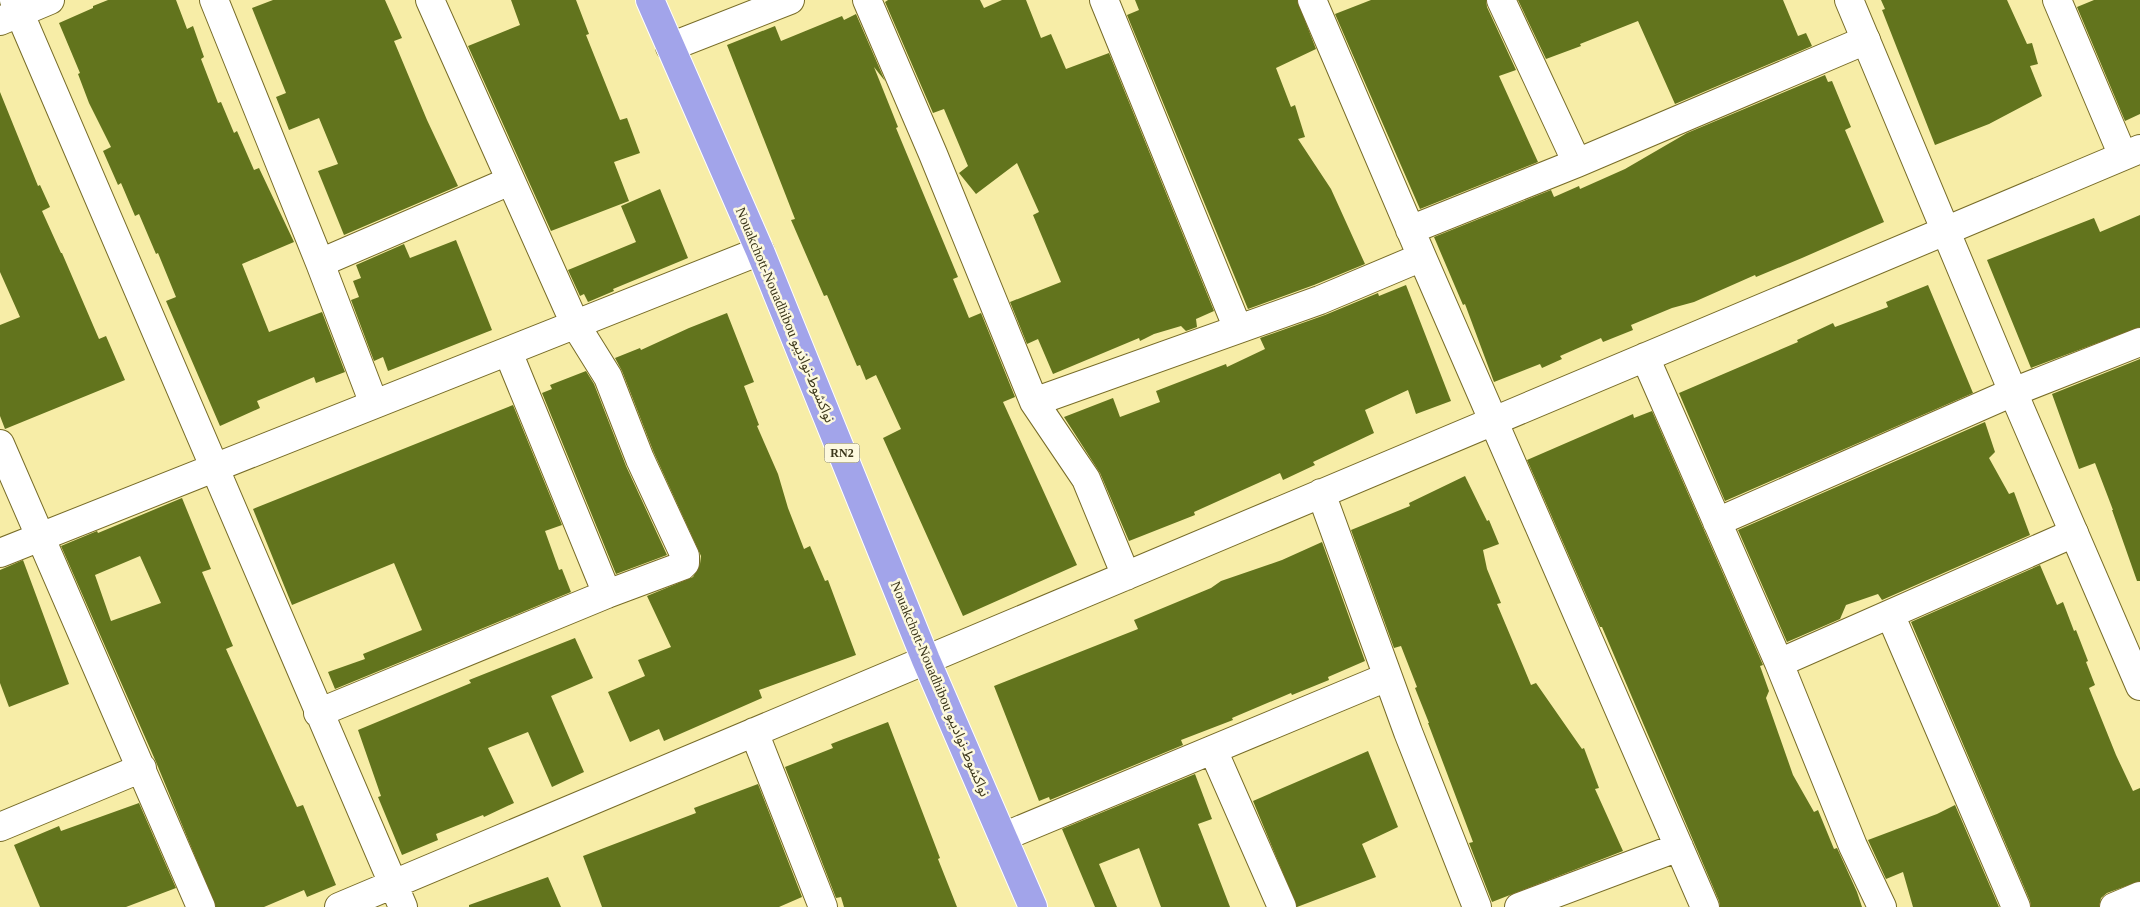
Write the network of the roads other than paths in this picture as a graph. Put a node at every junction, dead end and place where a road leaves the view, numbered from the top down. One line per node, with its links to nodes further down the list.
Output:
1 (50, 0): 12 (street)
2 (214, 0): 22 (street)
3 (430, 0): 17 (street)
4 (650, 0): 14 (highway, Nouakchott-Nouadhibou نواكشوط-نواذيبو / RN2)
5 (790, 0): 14 (street)
6 (867, 0): 29 (street)
7 (1104, 0): 24 (street)
8 (1312, 0): 18 (street)
9 (1501, 0): 16 (street)
10 (1849, 0): 13 (street)
11 (2057, 0): 15 (street)
12 (11, 11): 33 (street)
13 (1866, 40): 16 (street); 19 (street)
14 (670, 47): 20 (highway, Nouakchott-Nouadhibou نواكشوط-نواذيبو / RN2)
15 (2131, 153): 19 (street)
16 (1577, 163): 18 (street)
17 (510, 181): 22 (street); 23 (street)
18 (1410, 230): 21 (street)
19 (1946, 231): 27 (street); 28 (street)
20 (760, 251): 23 (street); 42 (highway, Nouakchott-Nouadhibou نواكشوط-نواذيبو / RN2)
21 (1422, 257): 24 (street); 31 (street)
22 (320, 263): 30 (street)
23 (576, 324): 26 (street); 40 (street)
24 (1238, 329): 29 (street)
25 (2140, 342): 28 (street)
26 (508, 352): 30 (street); 40 (street)
27 (1645, 358): 31 (street); 35 (street)
28 (2013, 392): 35 (street); 36 (street)
29 (1034, 402): 39 (street)
30 (374, 404): 33 (street)
31 (1494, 421): 34 (street); 52 (street)
32 (0, 444): 37 (street)
33 (213, 468): 37 (street); 46 (street)
34 (1322, 493): 39 (street); 44 (street)
35 (1717, 522): 43 (street)
36 (2074, 533): 41 (street); 45 (street)
37 (42, 536): 38 (street); 49 (street)
38 (0, 553)
39 (1126, 576): 42 (street)
40 (607, 594): 46 (street)
41 (1890, 614): 43 (street); 64 (street)
42 (926, 660): 47 (street); 51 (highway, Nouakchott-Nouadhibou نواكشوط-نواذيبو / RN2)
43 (1779, 663): 63 (street)
44 (1387, 677): 48 (street); 60 (street)
45 (2140, 686)
46 (318, 713): 53 (street)
47 (754, 732): 53 (street); 55 (street)
48 (1213, 750): 51 (street); 59 (street)
49 (142, 768): 50 (street); 56 (street)
50 (0, 827)
51 (1003, 837): 58 (highway, Nouakchott-Nouadhibou نواكشوط-نواذيبو / RN2)
52 (1679, 847): 61 (street); 62 (street)
53 (398, 896): 57 (street)
54 (2140, 896): 65 (street)
55 (819, 906)
56 (201, 907)
57 (339, 907)
58 (1033, 907)
59 (1282, 907)
60 (1477, 907)
61 (1519, 907)
62 (1705, 907)
63 (1882, 907)
64 (2016, 907)
65 (2114, 907)

